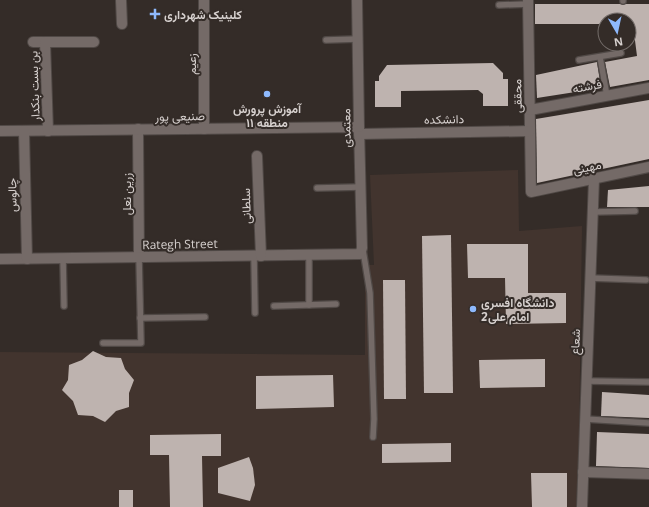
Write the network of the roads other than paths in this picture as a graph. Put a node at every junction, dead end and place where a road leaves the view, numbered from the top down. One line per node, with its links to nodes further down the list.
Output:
1 (121, 0): 6 (street)
2 (204, 0): 18 (street, زعیم)
3 (357, 0): 7 (street, معتمدی)
4 (528, 2): 5 (lane); 17 (street, محققی)
5 (499, 5)
6 (122, 24)
7 (358, 39): 8 (lane); 20 (street, معتمدی)
8 (326, 40)
9 (33, 42): 10 (street)
10 (45, 42): 11 (street, بن بست بنکدار); 24 (street, بن بست بنکدار)
11 (94, 42)
12 (621, 53): 13 (lane)
13 (600, 57): 14 (lane); 16 (lane)
14 (579, 60)
15 (649, 88): 16 (street, فرشته)
16 (607, 96): 17 (street, فرشته)
17 (530, 110): 21 (street, محققی)
18 (204, 129): 19 (street, صنیعی پور); 20 (street, صنیعی پور)
19 (138, 130): 24 (street, صنیعی پور); 37 (street, زرین نعل)
20 (359, 130): 21 (street, دانشکده); 28 (street, معتمدی)
21 (530, 130): 30 (street, محققی)
22 (0, 131): 23 (street, صنیعی پور)
23 (24, 131): 24 (street, صنیعی پور); 39 (street, چالوس)
24 (48, 131)
25 (257, 156): 35 (street, سلطانی)
26 (649, 167): 27 (street, مهینی)
27 (594, 179): 30 (street, مهینی); 32 (street, شعاع)
28 (360, 186): 29 (lane); 33 (street, معتمدی)
29 (317, 188)
30 (531, 192)
31 (635, 211): 32 (lane)
32 (593, 212): 40 (street, شعاع)
33 (361, 251): 34 (street, Rategh Street); 54 (lane)
34 (309, 255): 35 (street, Rategh Street); 43 (lane)
35 (257, 256): 37 (street, Rategh Street); 46 (lane)
36 (63, 258): 37 (street, Rategh Street); 39 (street, Rategh Street); 44 (lane)
37 (139, 258): 48 (lane)
38 (0, 259): 39 (street, Rategh Street)
39 (26, 259)
40 (590, 278): 41 (lane); 50 (street, شعاع)
41 (646, 280)
42 (336, 304): 43 (lane)
43 (309, 305): 45 (lane)
44 (64, 306)
45 (274, 306)
46 (255, 314)
47 (205, 317): 48 (lane)
48 (140, 318): 49 (lane)
49 (103, 343)
50 (586, 381): 51 (lane); 52 (street, شعاع)
51 (649, 382)
52 (585, 419): 53 (lane); 55 (street, شعاع)
53 (649, 422)
54 (373, 436)
55 (583, 472): 56 (street); 57 (street, شعاع)
56 (649, 474)
57 (582, 507)

